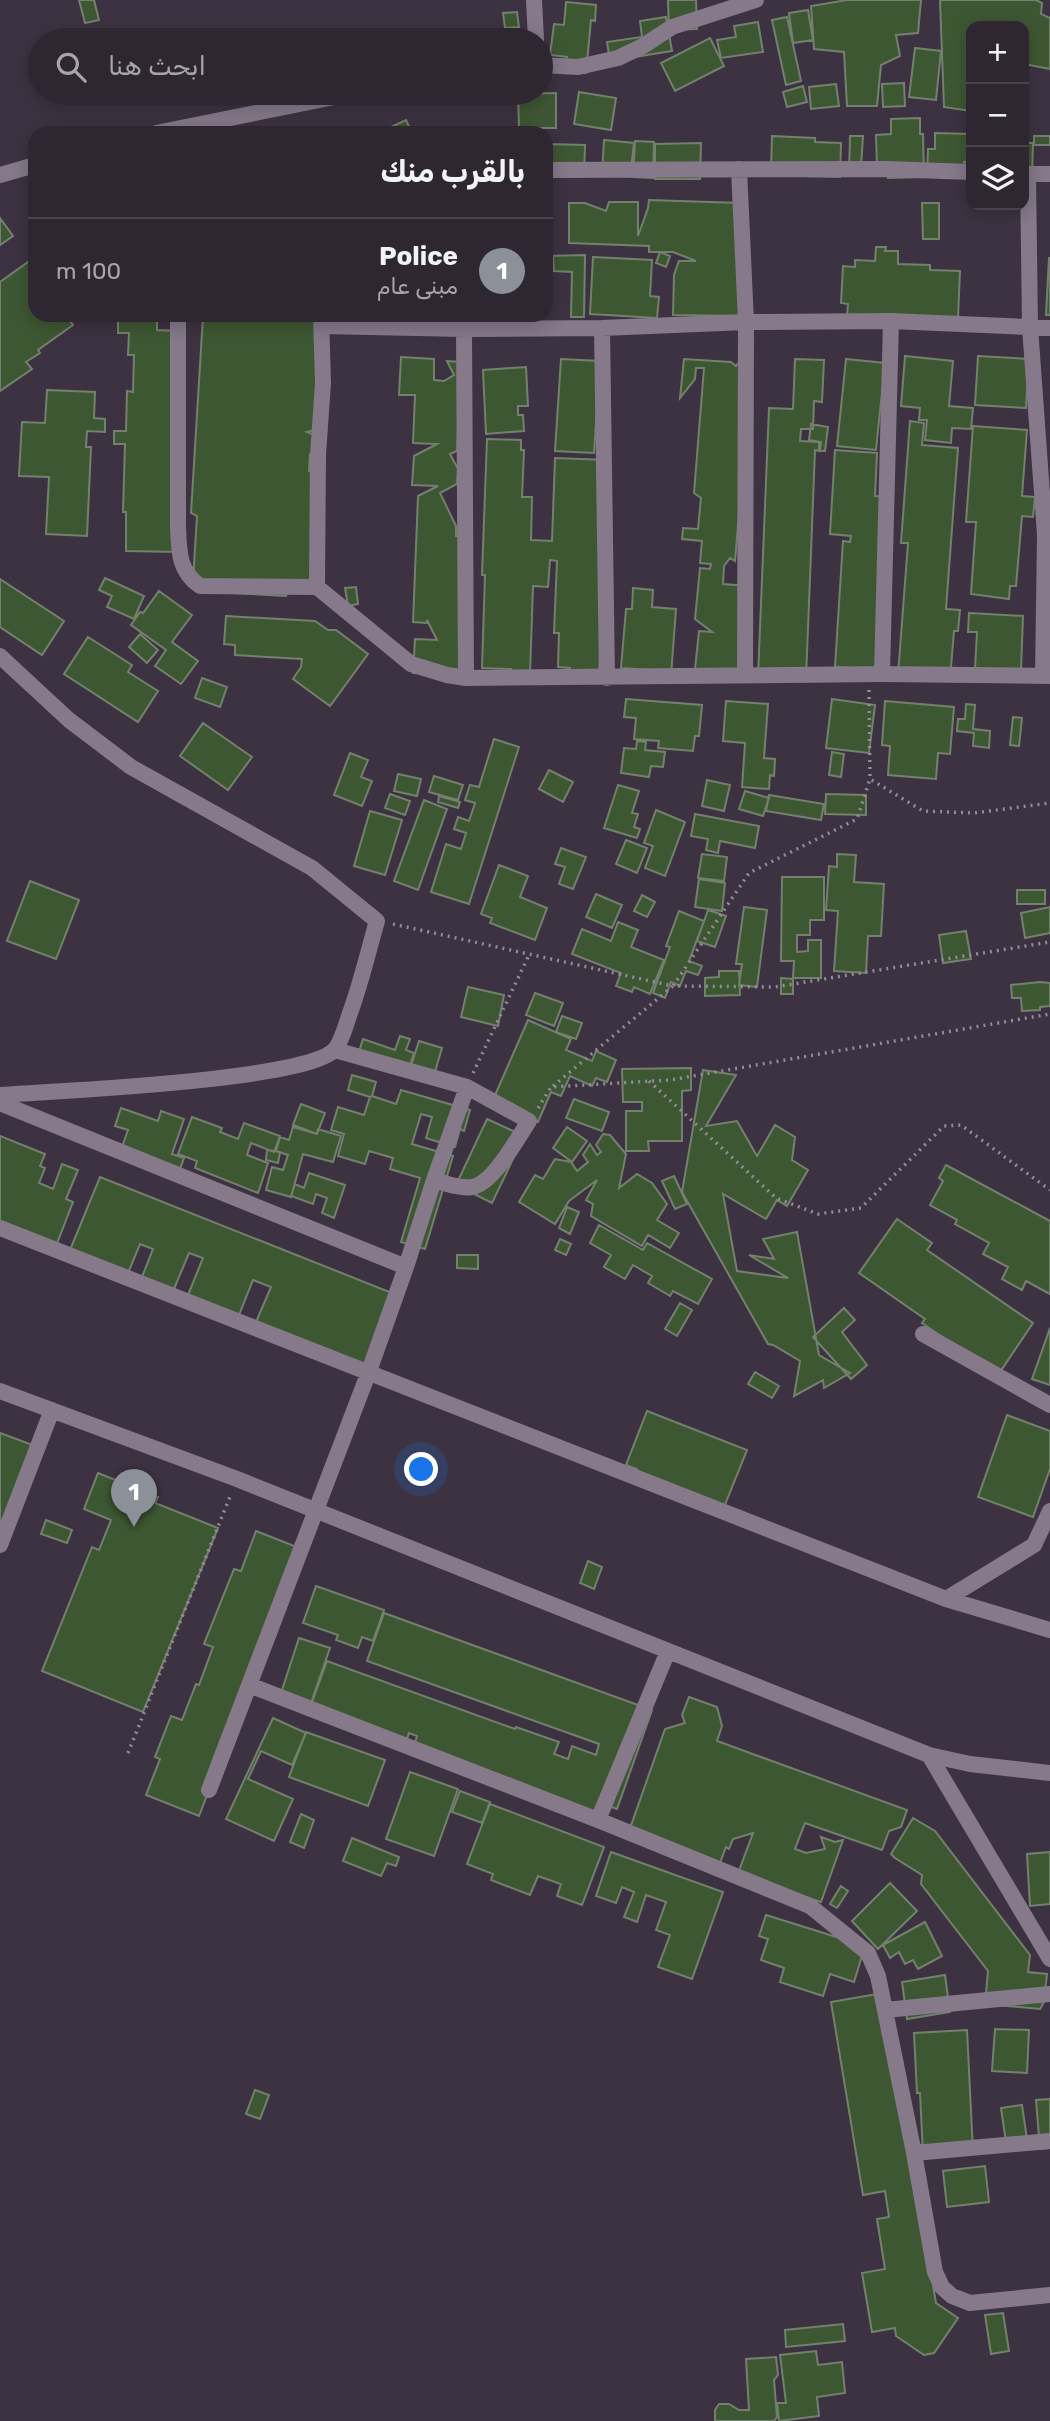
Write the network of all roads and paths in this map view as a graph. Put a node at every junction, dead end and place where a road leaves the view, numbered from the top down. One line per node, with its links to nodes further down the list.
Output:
1 (534, 0): 3 (street)
2 (756, 0): 4 (street)
3 (535, 28)
4 (553, 65)
5 (298, 105): 6 (street)
6 (200, 126)
7 (28, 167): 13 (street)
8 (739, 169): 9 (street); 10 (street); 19 (street)
9 (553, 170)
10 (966, 172)
11 (1029, 174): 12 (street)
12 (1050, 174)
13 (0, 175)
14 (1027, 210): 20 (street)
15 (891, 321): 19 (street); 20 (street); 27 (street)
16 (178, 322): 25 (street)
17 (321, 322): 25 (street)
18 (353, 322): 23 (street)
19 (746, 322): 21 (street); 28 (street)
20 (1030, 327): 22 (street); 24 (street)
21 (602, 328): 23 (street); 31 (street)
22 (1050, 328)
23 (464, 329): 30 (street)
24 (1047, 535): 29 (street)
25 (317, 587): 30 (street)
26 (0, 656): 34 (street)
27 (876, 674): 28 (street); 29 (street); 32 (path)
28 (745, 675): 31 (street)
29 (1047, 676)
30 (466, 678): 31 (street)
31 (607, 678)
32 (870, 779): 33 (path); 37 (path)
33 (1050, 803)
34 (377, 920): 36 (path); 39 (street)
35 (1050, 942): 37 (path)
36 (529, 955): 37 (path); 41 (path)
37 (673, 986): 42 (path)
38 (1050, 1014): 40 (path)
39 (335, 1050): 41 (street); 43 (street)
40 (649, 1081): 42 (path); 47 (path)
41 (467, 1087): 45 (street); 46 (street)
42 (551, 1087): 45 (path)
43 (0, 1095)
44 (0, 1103): 49 (street)
45 (529, 1121): 46 (street)
46 (433, 1180): 49 (street)
47 (1050, 1190)
48 (0, 1228): 51 (street)
49 (407, 1267): 51 (street)
50 (923, 1334): 53 (street)
51 (368, 1374): 56 (street); 59 (street)
52 (0, 1391): 54 (street)
53 (1050, 1405)
54 (52, 1410): 55 (street); 58 (street)
55 (237, 1479): 56 (street); 63 (path)
56 (314, 1510): 61 (street); 62 (street)
57 (1050, 1511): 59 (street)
58 (2, 1534)
59 (946, 1599): 60 (street)
60 (1050, 1630)
61 (668, 1651): 64 (street); 67 (street)
62 (248, 1685): 66 (street); 67 (street)
63 (128, 1753)
64 (929, 1755): 65 (street); 68 (street)
65 (1050, 1773)
66 (209, 1790)
67 (598, 1820): 70 (street)
68 (1050, 1959)
69 (1050, 1994): 70 (street)
70 (885, 2010): 72 (street)
71 (1050, 2141): 72 (street)
72 (914, 2153): 73 (street)
73 (1050, 2295)

